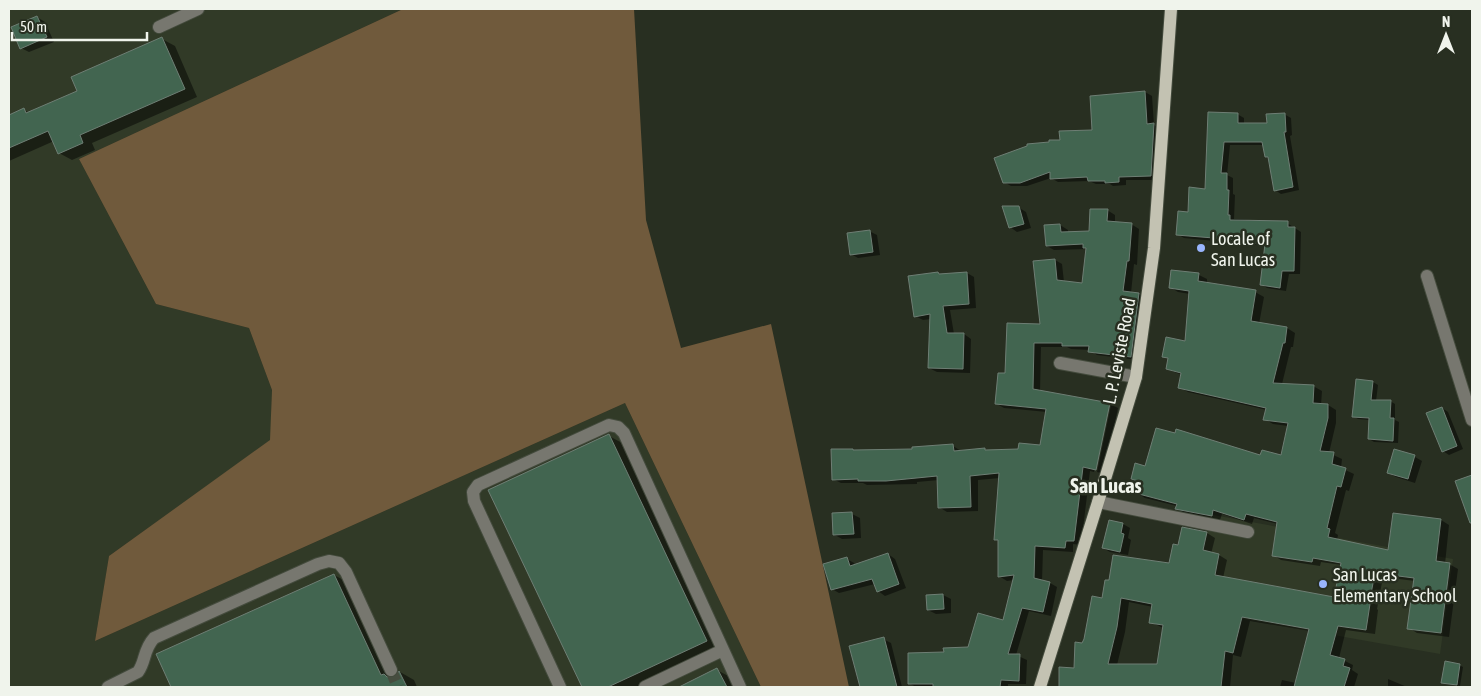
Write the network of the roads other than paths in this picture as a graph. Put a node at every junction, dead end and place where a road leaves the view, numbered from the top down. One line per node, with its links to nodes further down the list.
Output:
1 (198, 9): 3 (street)
2 (1170, 9): 6 (main road, L. P. Leviste Road)
3 (159, 28)
4 (1427, 276): 7 (street)
5 (1060, 362): 6 (street)
6 (1136, 377): 8 (main road, L. P. Leviste Road)
7 (1472, 420)
8 (1098, 502): 9 (street); 16 (main road, L. P. Leviste Road)
9 (1248, 532)
10 (723, 650): 13 (street); 14 (street); 15 (street)
11 (391, 670): 12 (street)
12 (108, 687)
13 (560, 687)
14 (645, 687)
15 (740, 687)
16 (1040, 687)

